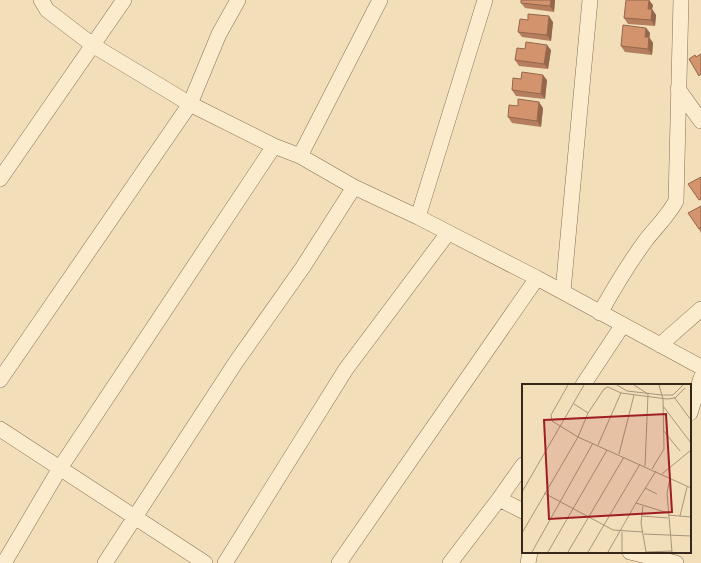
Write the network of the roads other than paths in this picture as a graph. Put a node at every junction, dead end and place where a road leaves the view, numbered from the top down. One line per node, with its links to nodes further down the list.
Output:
1 (41, 0): 8 (street)
2 (124, 0): 8 (street)
3 (238, 0): 10 (street)
4 (380, 0): 13 (street)
5 (485, 0): 16 (street)
6 (590, 0): 19 (street)
7 (681, 0): 9 (street)
8 (94, 46): 10 (street); 14 (street)
9 (678, 89): 11 (street); 21 (street)
10 (190, 104): 12 (street); 26 (street)
11 (701, 121)
12 (274, 146): 13 (street); 31 (street)
13 (300, 156): 15 (street)
14 (0, 180)
15 (354, 187): 16 (street); 34 (street)
16 (418, 217): 17 (street)
17 (448, 233): 18 (street); 41 (street)
18 (537, 278): 19 (street); 42 (street)
19 (563, 291): 21 (street)
20 (701, 310): 23 (street)
21 (600, 313): 22 (street)
22 (622, 326): 23 (street); 27 (street)
23 (660, 345): 24 (street)
24 (701, 367)
25 (701, 378): 28 (street)
26 (0, 380)
27 (584, 384)
28 (691, 410)
29 (0, 429): 31 (street)
30 (522, 466): 32 (street)
31 (60, 468): 34 (street); 38 (street)
32 (499, 499): 33 (street); 43 (street)
33 (522, 510)
34 (135, 518): 39 (street); 40 (street)
35 (530, 553): 44 (street)
36 (634, 553): 45 (street)
37 (683, 553): 46 (street)
38 (4, 563)
39 (105, 563)
40 (204, 563)
41 (225, 563)
42 (339, 563)
43 (450, 563)
44 (528, 563)
45 (676, 563)
46 (682, 563)

